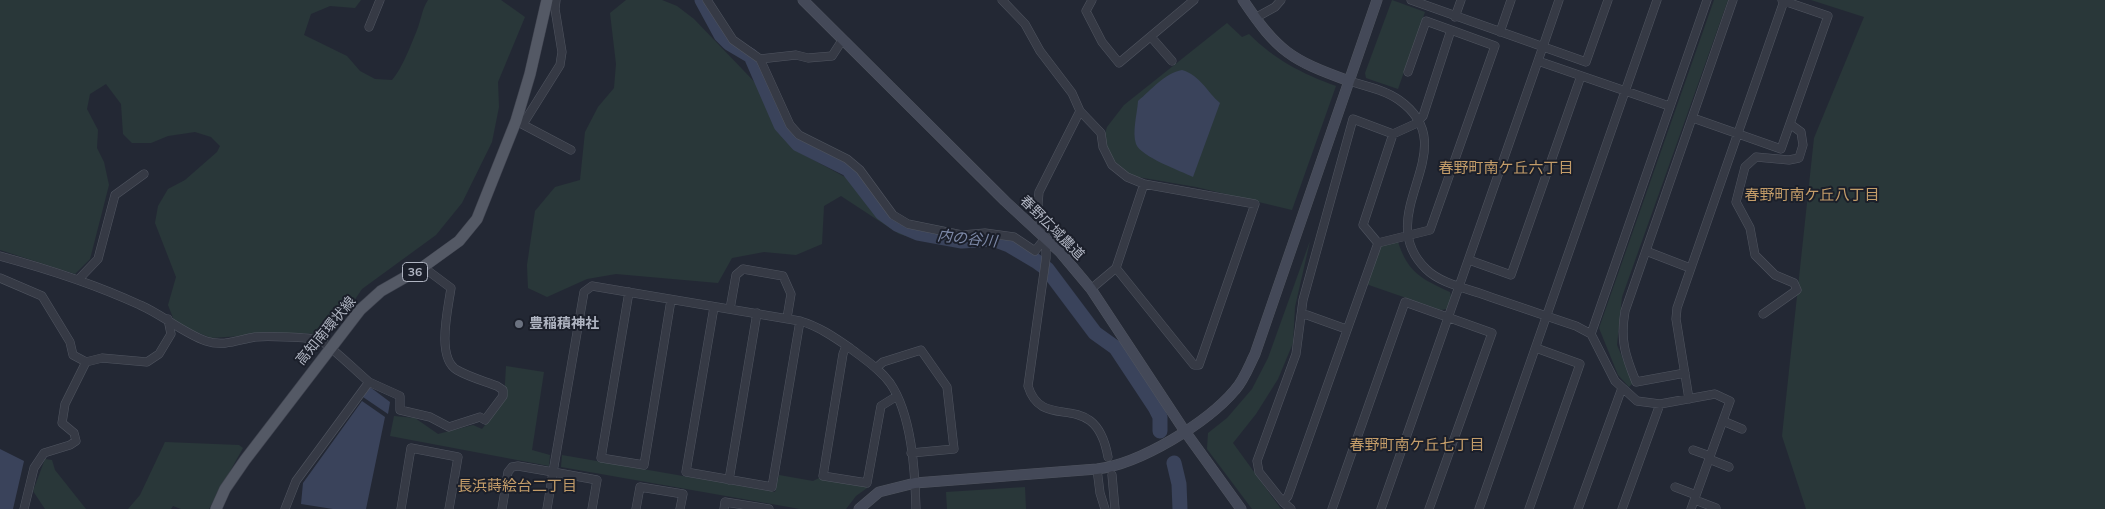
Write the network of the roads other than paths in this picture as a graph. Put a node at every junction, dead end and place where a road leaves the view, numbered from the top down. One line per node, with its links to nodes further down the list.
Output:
1 (380, 0): 23 (street)
2 (547, 0): 40 (main road, 高知南環状線 / 36)
3 (556, 0): 40 (street)
4 (707, 0): 29 (street)
5 (803, 0): 27 (street, 春野広域農道)
6 (1002, 0): 37 (street)
7 (1092, 0): 26 (street)
8 (1194, 0): 26 (street)
9 (1243, 0): 22 (street)
10 (1281, 0): 22 (street)
11 (1377, 0): 34 (street)
12 (1412, 0): 21 (street)
13 (1461, 0): 21 (street)
14 (1511, 0): 25 (street)
15 (1559, 0): 28 (street)
16 (1608, 0): 28 (street)
17 (1657, 0): 35 (street)
18 (1707, 0): 36 (street)
19 (1733, 0): 38 (street)
20 (1783, 0): 41 (street); 43 (street)
21 (1455, 17): 25 (street)
22 (1255, 18): 34 (street)
23 (369, 27)
24 (1451, 30): 32 (street); 39 (street); 47 (street)
25 (1500, 32): 28 (street)
26 (1151, 37): 30 (street)
27 (843, 39): 29 (street); 48 (street, 春野広域農道)
28 (1543, 47): 31 (street)
29 (760, 59): 48 (street)
30 (1172, 61)
31 (1538, 61): 33 (street); 52 (street)
32 (1408, 72)
33 (1581, 76): 35 (street); 52 (street)
34 (1350, 81): 39 (street); 87 (street)
35 (1625, 90): 36 (street); 67 (street)
36 (1669, 106): 73 (street)
37 (1080, 111): 46 (street); 48 (street)
38 (1693, 118): 43 (street); 50 (street)
39 (1419, 119): 42 (street); 47 (street)
40 (519, 122): 44 (street); 53 (main road, 高知南環状線 / 36)
41 (1790, 124): 43 (street); 65 (street)
42 (1393, 134): 49 (street); 66 (street)
43 (1738, 134): 55 (street)
44 (571, 150)
45 (144, 174): 57 (street)
46 (1144, 184): 54 (street); 54 (street)
47 (1407, 235): 49 (street); 58 (street)
48 (1046, 237): 59 (street, 春野広域農道); 90 (street)
49 (1378, 243): 72 (street)
50 (1646, 251): 55 (street); 79 (street)
51 (0, 256): 57 (street)
52 (1469, 260): 58 (street)
53 (423, 267): 75 (main road, 高知南環状線 / 36); 80 (street)
54 (1116, 268): 59 (street)
55 (1690, 268): 79 (street)
56 (0, 278): 77 (street)
57 (78, 280): 70 (street)
58 (1460, 286): 67 (street); 68 (street)
59 (1091, 289): 87 (street, 春野広域農道)
60 (628, 292): 61 (street); 61 (street); 94 (street)
61 (670, 300): 62 (street)
62 (714, 307): 63 (street); 96 (street)
63 (730, 309): 64 (street); 69 (street)
64 (757, 314): 69 (street); 96 (street)
65 (1763, 314)
66 (1302, 315): 72 (street); 100 (street)
67 (1547, 316): 73 (street); 76 (street)
68 (1448, 317): 120 (street); 121 (street); 122 (street)
69 (787, 318): 71 (street)
70 (168, 319): 75 (street); 77 (street)
71 (800, 321): 74 (street); 96 (street)
72 (1346, 329): 100 (street)
73 (1591, 334): 81 (street)
74 (846, 346): 78 (street); 82 (street)
75 (329, 348): 80 (street); 103 (main road, 高知南環状線 / 36)
76 (1536, 348): 123 (street); 124 (street)
77 (86, 362): 102 (street)
78 (876, 368): 82 (street); 89 (street)
79 (1685, 373): 83 (street)
80 (369, 382): 104 (street)
81 (1622, 388): 84 (street); 125 (street)
82 (897, 396): 89 (street)
83 (1689, 399): 84 (street); 85 (street)
84 (1660, 404): 126 (street)
85 (1723, 421): 86 (street); 91 (street)
86 (1742, 429)
87 (1184, 430): 93 (street); 118 (street, 春野広域農道)
88 (1693, 450): 91 (street)
89 (911, 453): 97 (street)
90 (1108, 458)
91 (1710, 458): 92 (street); 99 (street)
92 (1729, 466)
93 (1097, 469): 97 (street); 116 (street)
94 (553, 472): 107 (street); 108 (street); 109 (street)
95 (1112, 475): 117 (street)
96 (729, 480)
97 (915, 483): 114 (street); 115 (street)
98 (1675, 487): 99 (street)
99 (1696, 497): 101 (street); 127 (street)
100 (1283, 502): 119 (street)
101 (1716, 508)
102 (24, 509)
103 (216, 509)
104 (285, 509)
105 (401, 509): 106 (street)
106 (449, 509)
107 (502, 509)
108 (547, 509)
109 (592, 509)
110 (636, 509): 111 (street)
111 (680, 509)
112 (724, 509): 113 (street)
113 (771, 509)
114 (859, 509)
115 (916, 509)
116 (1105, 509)
117 (1115, 509)
118 (1241, 509)
119 (1291, 509)
120 (1332, 509)
121 (1381, 509)
122 (1430, 509)
123 (1479, 509)
124 (1528, 509)
125 (1578, 509)
126 (1622, 509)
127 (1691, 509)

